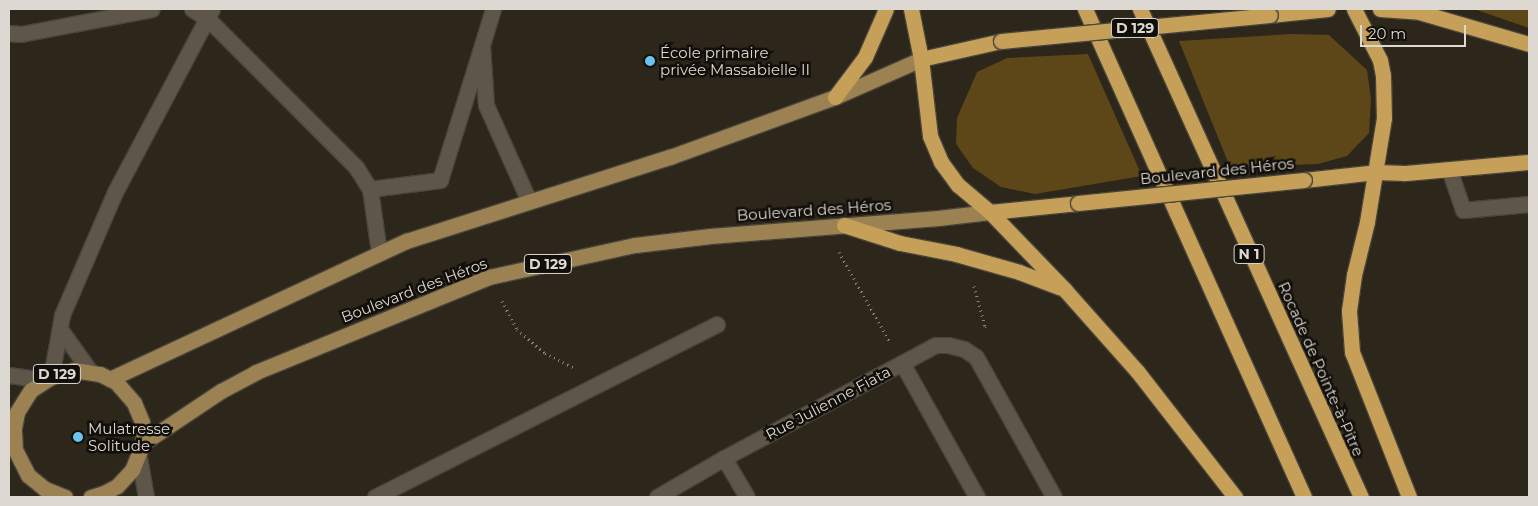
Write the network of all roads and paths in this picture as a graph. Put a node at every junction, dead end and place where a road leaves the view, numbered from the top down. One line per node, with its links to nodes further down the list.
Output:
1 (152, 9): 12 (street)
2 (192, 9): 11 (street)
3 (493, 9): 14 (street)
4 (886, 9): 16 (highway)
5 (911, 9): 15 (highway)
6 (1086, 9): 52 (highway)
7 (1140, 9): 53 (highway, Rocade de Pointe-à-Pitre / N 1)
8 (1328, 9): 15 (highway, D 129, bridge)
9 (1354, 9): 19 (highway)
10 (1380, 9): 13 (highway)
11 (210, 13): 20 (street); 31 (street)
12 (9, 33)
13 (1529, 44)
14 (482, 46): 20 (street); 21 (street)
15 (921, 59): 16 (main road); 23 (highway)
16 (836, 97): 21 (main road)
17 (1529, 162): 18 (highway, Boulevard des Héros)
18 (1449, 169): 19 (highway, Boulevard des Héros); 22 (street)
19 (1376, 172): 23 (highway, Boulevard des Héros, bridge); 54 (highway)
20 (370, 189): 26 (street)
21 (529, 201): 26 (main road)
22 (1529, 204)
23 (990, 212): 24 (main road, Boulevard des Héros / D 129); 29 (highway)
24 (844, 225): 25 (main road, Boulevard des Héros / D 129); 29 (highway)
25 (825, 227): 27 (main road, Boulevard des Héros / D 129); 33 (path)
26 (379, 252): 37 (main road)
27 (489, 277): 38 (path); 41 (main road, Boulevard des Héros / D 129)
28 (973, 285): 32 (path)
29 (1065, 290): 51 (highway)
30 (717, 324): 38 (street)
31 (60, 329): 34 (street); 36 (street)
32 (976, 358): 33 (street); 50 (street)
33 (902, 363): 42 (street, Rue Julienne Fiata); 49 (street, Rue Julienne Fiata)
34 (90, 371): 36 (main road, D 129); 37 (main road, D 129)
35 (9, 375): 36 (street)
36 (47, 378): 39 (main road, D 129)
37 (110, 379): 41 (main road, D 129)
38 (601, 382): 46 (street)
39 (13, 409): 40 (main road, D 129)
40 (11, 431): 43 (main road, D 129)
41 (141, 450): 44 (main road, D 129); 45 (street)
42 (724, 458): 47 (street, Rue Julienne Fiata); 48 (street)
43 (60, 497)
44 (91, 497)
45 (146, 497)
46 (375, 497)
47 (657, 497)
48 (747, 497)
49 (977, 497)
50 (1054, 497)
51 (1235, 497)
52 (1304, 497)
53 (1361, 497)
54 (1410, 497)

